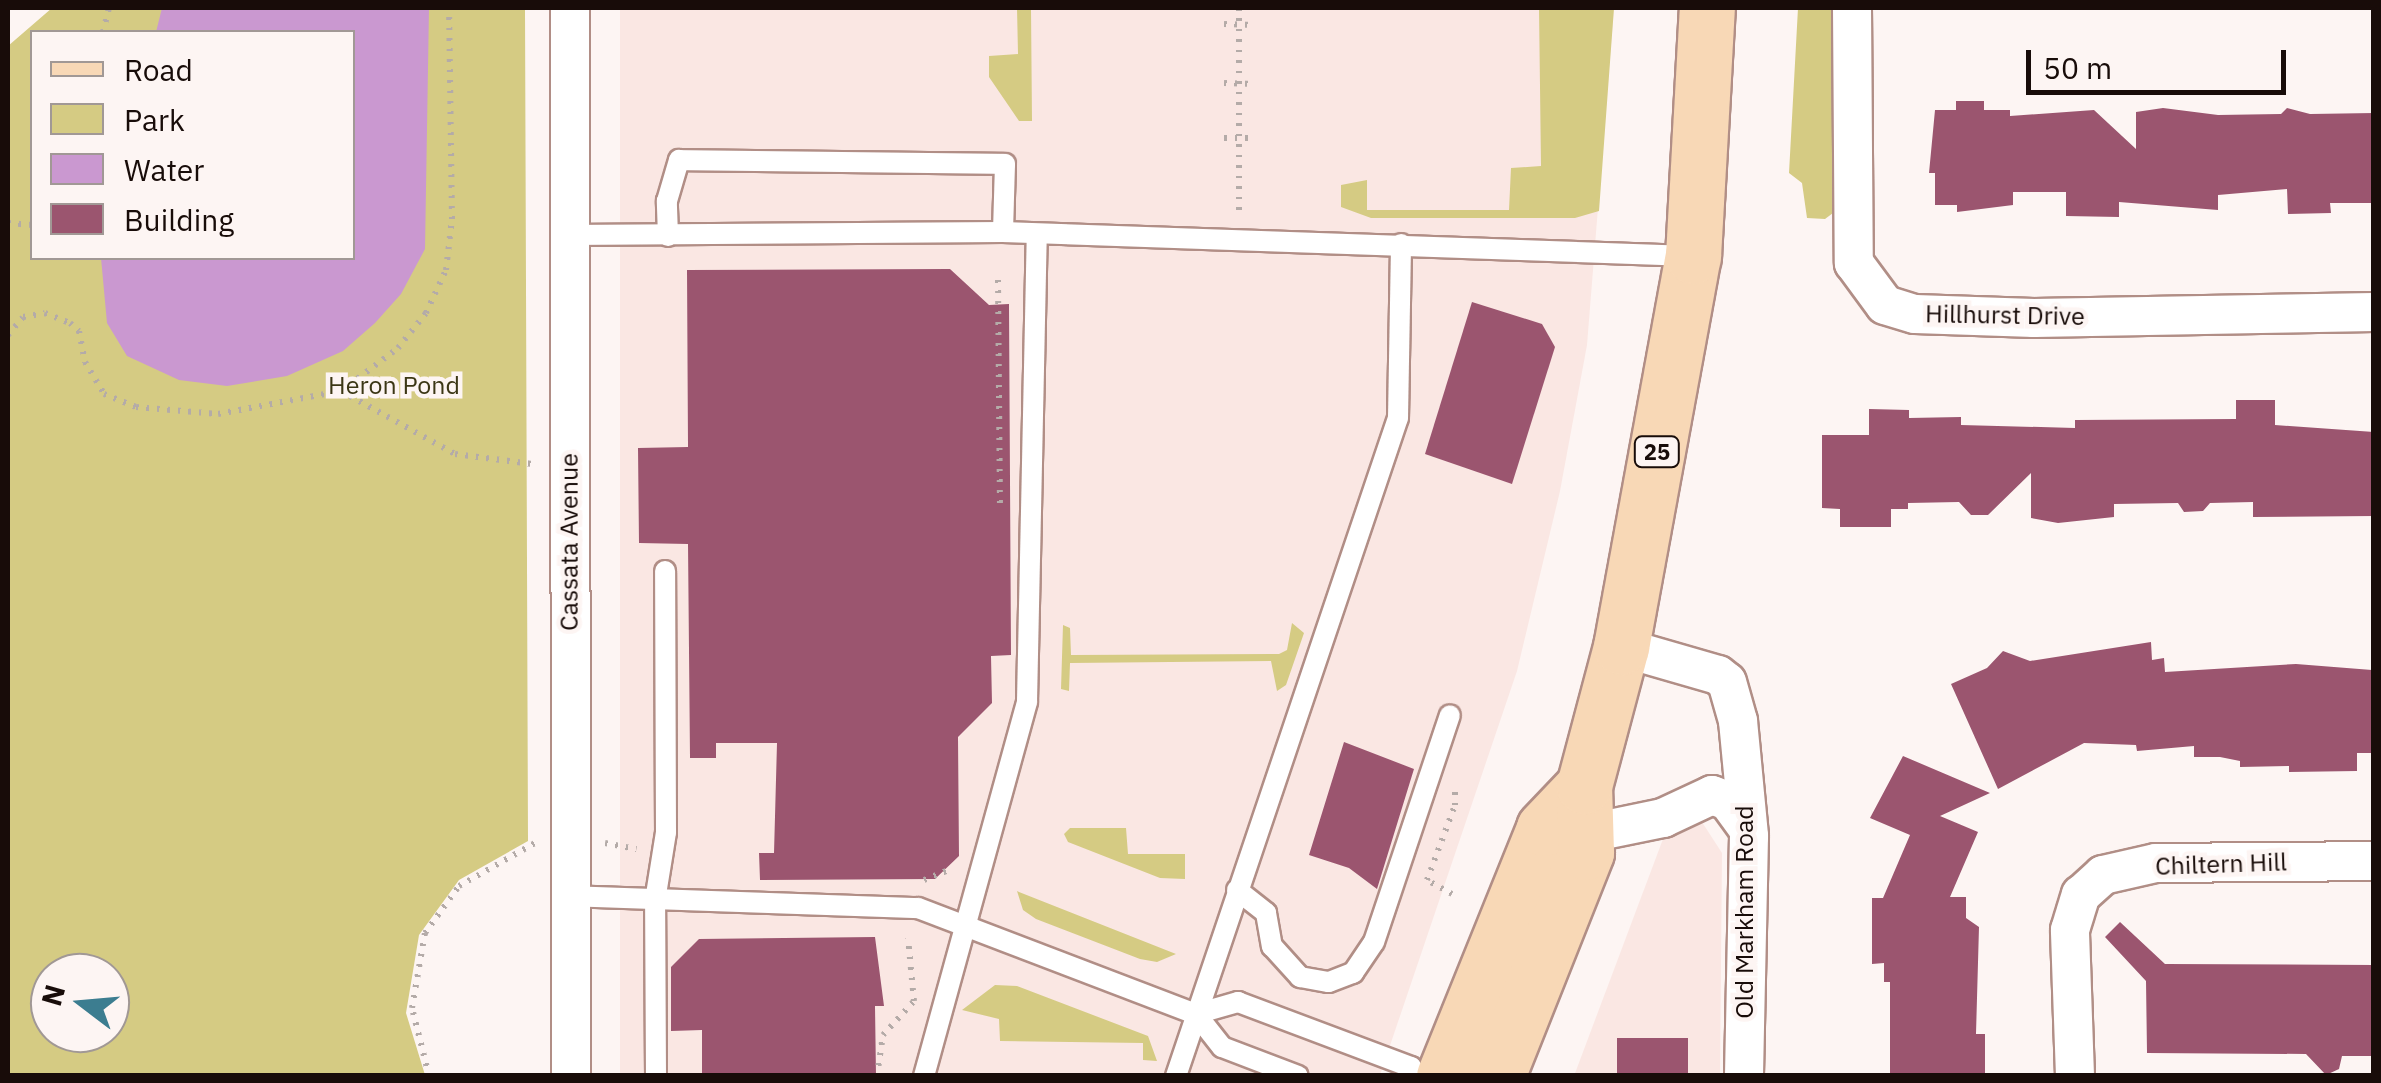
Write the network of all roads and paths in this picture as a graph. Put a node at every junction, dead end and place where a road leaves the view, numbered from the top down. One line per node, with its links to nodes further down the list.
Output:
1 (450, 8): 25 (path)
2 (570, 8): 18 (street, Cassata Avenue)
3 (1238, 8): 7 (path)
4 (1707, 8): 21 (main road, 25)
5 (1852, 8): 23 (street, Hillhurst Drive)
6 (1224, 24): 7 (path)
7 (1238, 25): 8 (path); 10 (path)
8 (1255, 25)
9 (1224, 83): 10 (path)
10 (1238, 84): 11 (path); 13 (path)
11 (1255, 84)
12 (1224, 138): 13 (path)
13 (1239, 138): 14 (path); 15 (path)
14 (1255, 138)
15 (1239, 216)
16 (1003, 232): 17 (lane); 19 (lane); 19 (lane)
17 (1037, 234): 20 (lane); 44 (lane)
18 (568, 235): 19 (lane); 42 (street, Cassata Avenue)
19 (668, 236)
20 (1402, 244): 21 (lane); 40 (lane)
21 (1693, 256): 29 (main road, 25)
22 (998, 280): 27 (path)
23 (2374, 312)
24 (8, 335): 25 (path)
25 (340, 391): 26 (path)
26 (532, 464)
27 (1001, 518)
28 (665, 571): 43 (lane)
29 (1620, 648): 32 (main road, 25); 33 (street, Old Markham Road)
30 (1450, 716): 40 (lane)
31 (1447, 777): 41 (path)
32 (1585, 810): 33 (street); 55 (main road, 25); 56 (main road, 25)
33 (1748, 829): 57 (street, Old Markham Road)
34 (603, 842): 36 (path)
35 (535, 843): 47 (path)
36 (637, 849)
37 (961, 860): 39 (path)
38 (2374, 861): 58 (street, Chiltern Hill)
39 (910, 880)
40 (1237, 890): 46 (lane)
41 (1452, 894)
42 (569, 896): 43 (lane); 48 (street, Cassata Avenue)
43 (656, 901): 44 (lane); 49 (lane)
44 (967, 924): 46 (lane); 51 (lane)
45 (908, 938): 50 (path)
46 (1196, 1014): 52 (lane); 53 (lane); 54 (lane)
47 (429, 1076)
48 (570, 1076)
49 (656, 1076)
50 (876, 1076)
51 (924, 1076)
52 (1176, 1076)
53 (1298, 1076)
54 (1417, 1076)
55 (1444, 1076)
56 (1497, 1076)
57 (1744, 1076)
58 (2075, 1076)

